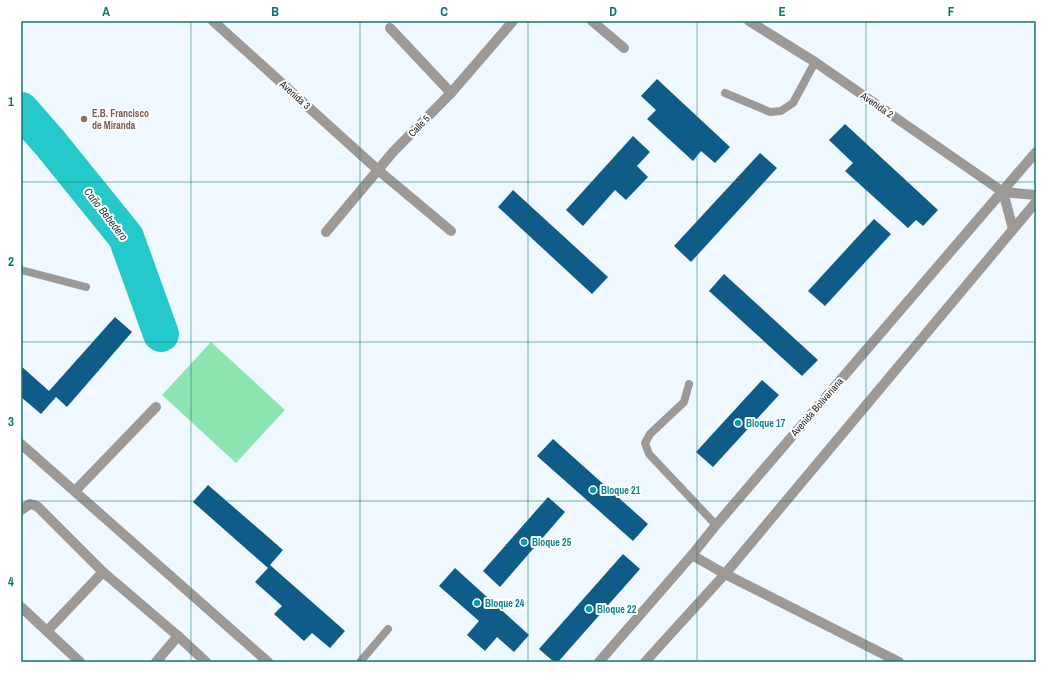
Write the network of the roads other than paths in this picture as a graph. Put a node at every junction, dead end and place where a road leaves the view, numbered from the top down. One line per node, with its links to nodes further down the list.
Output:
1 (213, 21): 11 (street, Avenida 3)
2 (513, 21): 9 (street, Calle 5)
3 (592, 21): 6 (street)
4 (749, 21): 7 (street, Avenida 2)
5 (390, 28): 9 (street)
6 (624, 48)
7 (815, 62): 8 (lane); 12 (street, Avenida 2)
8 (725, 92)
9 (451, 93): 11 (street, Calle 5)
10 (1036, 152): 12 (street, Avenida Bolivariana)
11 (378, 170): 16 (street, Avenida 3); 17 (street, Calle 5)
12 (1003, 192): 13 (street); 15 (street); 25 (street, Avenida Bolivariana)
13 (1036, 195)
14 (1036, 202): 15 (street)
15 (1013, 229): 28 (street)
16 (451, 231)
17 (326, 232)
18 (21, 270): 19 (lane)
19 (86, 287)
20 (689, 384): 25 (lane)
21 (156, 407): 23 (street)
22 (21, 444): 23 (street)
23 (75, 491): 36 (street)
24 (21, 510): 27 (street)
25 (716, 525): 26 (street, Avenida Bolivariana)
26 (692, 555): 28 (street); 38 (street, Avenida Bolivariana)
27 (103, 572): 31 (street); 32 (street)
28 (725, 574): 39 (street); 40 (street)
29 (21, 607): 31 (street)
30 (388, 629): 37 (lane)
31 (47, 631): 33 (street)
32 (178, 636): 34 (street); 35 (street)
33 (80, 662)
34 (156, 662)
35 (206, 662)
36 (268, 662)
37 (360, 662)
38 (599, 662)
39 (644, 662)
40 (898, 662)

